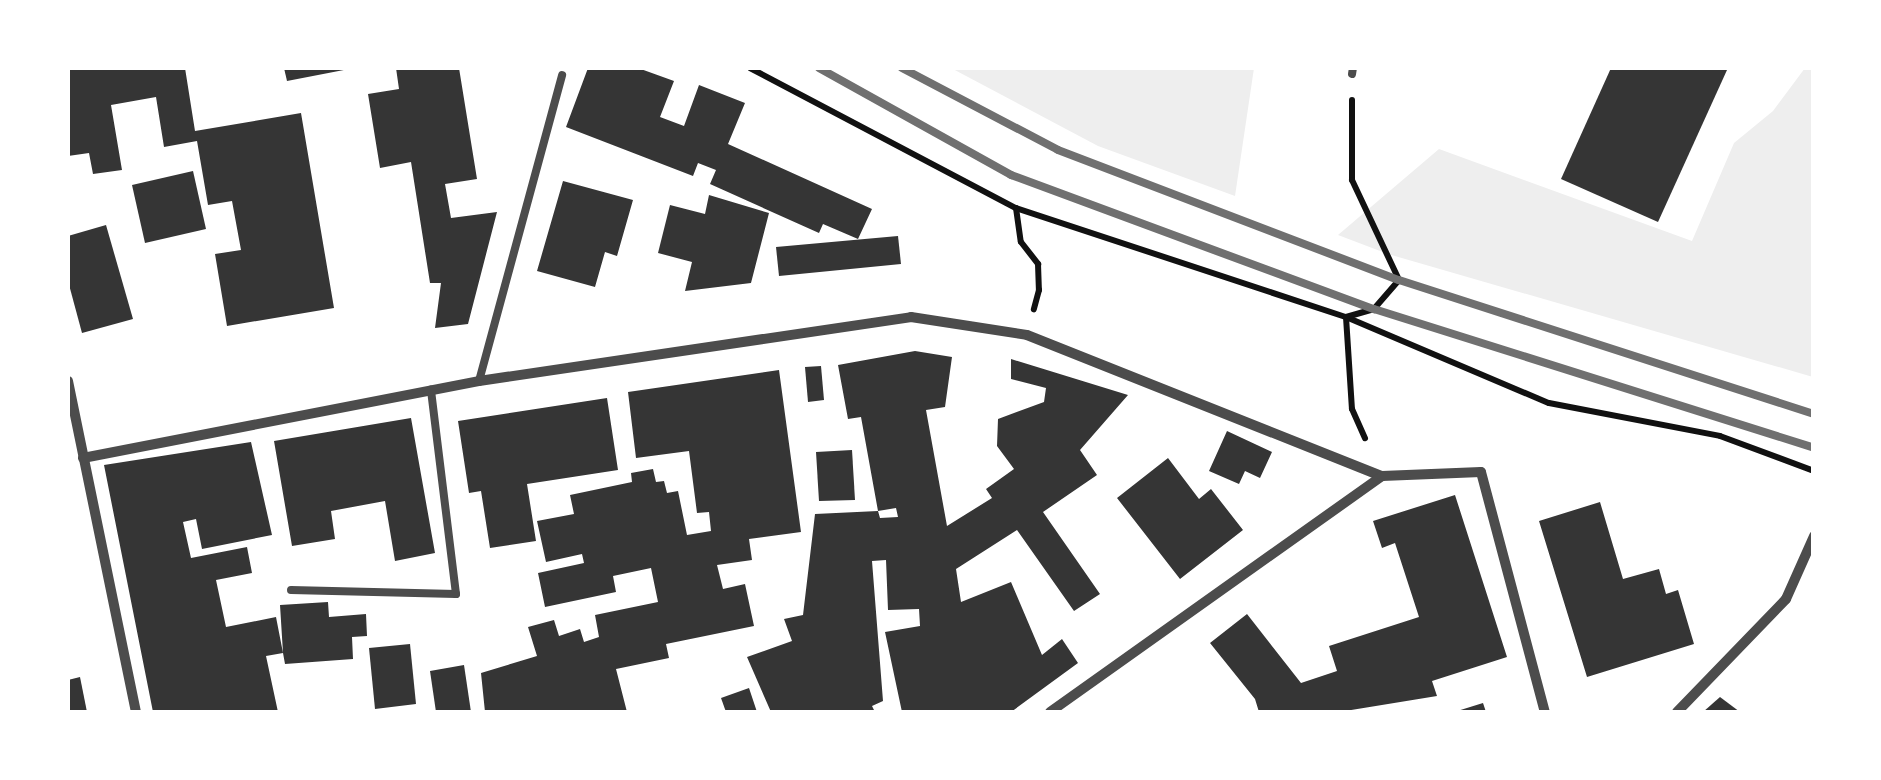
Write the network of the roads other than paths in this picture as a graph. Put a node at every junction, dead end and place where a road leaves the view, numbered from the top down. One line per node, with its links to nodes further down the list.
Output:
1 (562, 75): 3 (lane)
2 (68, 381): 5 (street)
3 (480, 381): 4 (street); 6 (street)
4 (431, 390): 5 (street); 8 (lane)
5 (83, 458): 9 (street)
6 (1382, 476): 10 (street); 11 (street)
7 (1814, 536): 12 (street)
8 (290, 590)
9 (136, 712)
10 (1050, 712)
11 (1546, 712)
12 (1677, 712)

